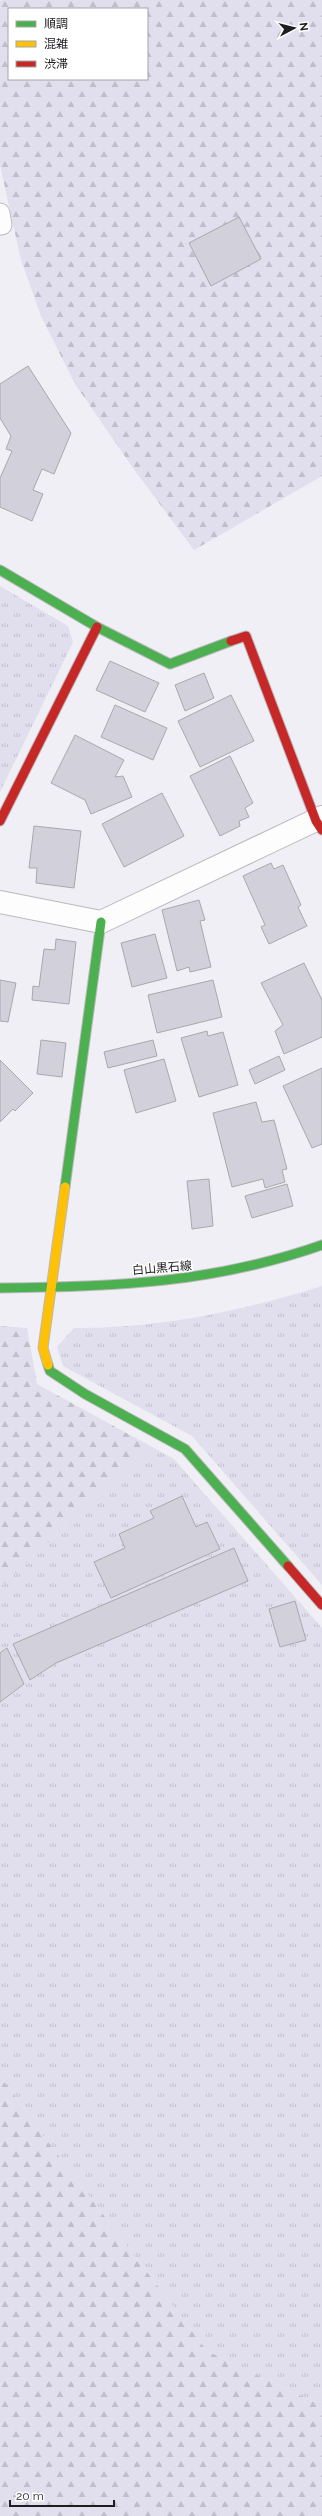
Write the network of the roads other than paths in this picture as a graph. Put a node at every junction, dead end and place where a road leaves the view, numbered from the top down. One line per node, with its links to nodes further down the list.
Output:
1 (0, 213): 2 (lane)
2 (0, 225)
3 (0, 570): 4 (street)
4 (97, 627): 5 (street); 6 (street)
5 (0, 821)
6 (320, 823): 8 (street)
7 (0, 902): 8 (street)
8 (101, 922): 10 (street)
9 (322, 1245): 10 (street, 白山黒石線)
10 (53, 1287): 11 (street, 白山黒石線); 12 (street)
11 (0, 1288)
12 (322, 1605)

